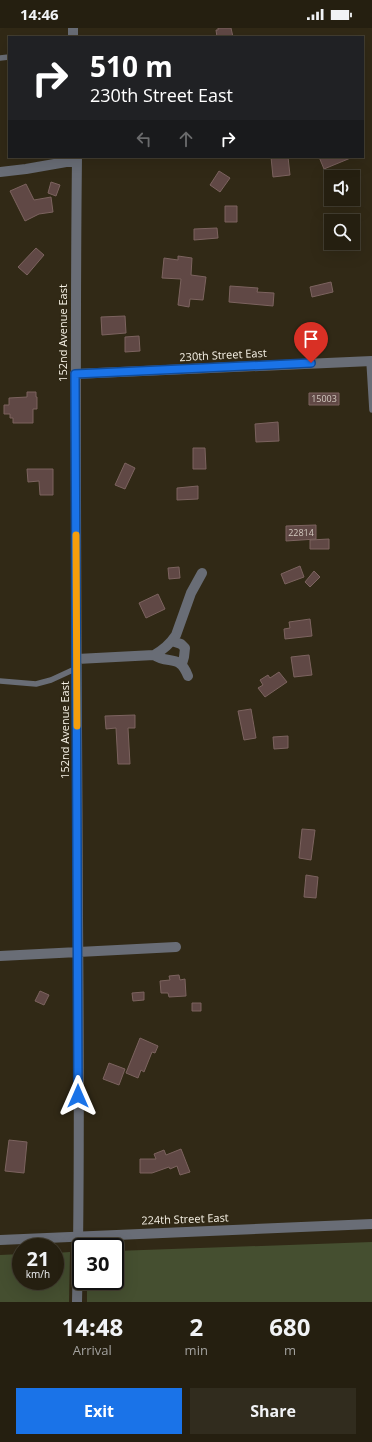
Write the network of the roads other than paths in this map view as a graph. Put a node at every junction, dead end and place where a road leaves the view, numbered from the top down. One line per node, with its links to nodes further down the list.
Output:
1 (77, 159): 2 (street); 4 (street, 152nd Avenue East)
2 (0, 172)
3 (370, 361): 4 (street, 230th Street East); 5 (lane)
4 (75, 374): 9 (street, 152nd Avenue East)
5 (372, 410)
6 (202, 573): 7 (street)
7 (172, 641): 8 (street); 10 (street)
8 (154, 655): 9 (street); 10 (street)
9 (77, 663): 12 (lane); 14 (street, 152nd Avenue East)
10 (182, 664): 11 (street)
11 (188, 676)
12 (0, 681)
13 (176, 947): 14 (street)
14 (78, 952): 15 (street); 17 (street, 152nd Avenue East)
15 (0, 956)
16 (372, 1224): 17 (street, 224th Street East)
17 (79, 1237): 18 (street, 224th Street East); 19 (street, 152nd Avenue East)
18 (0, 1240)
19 (77, 1302)

